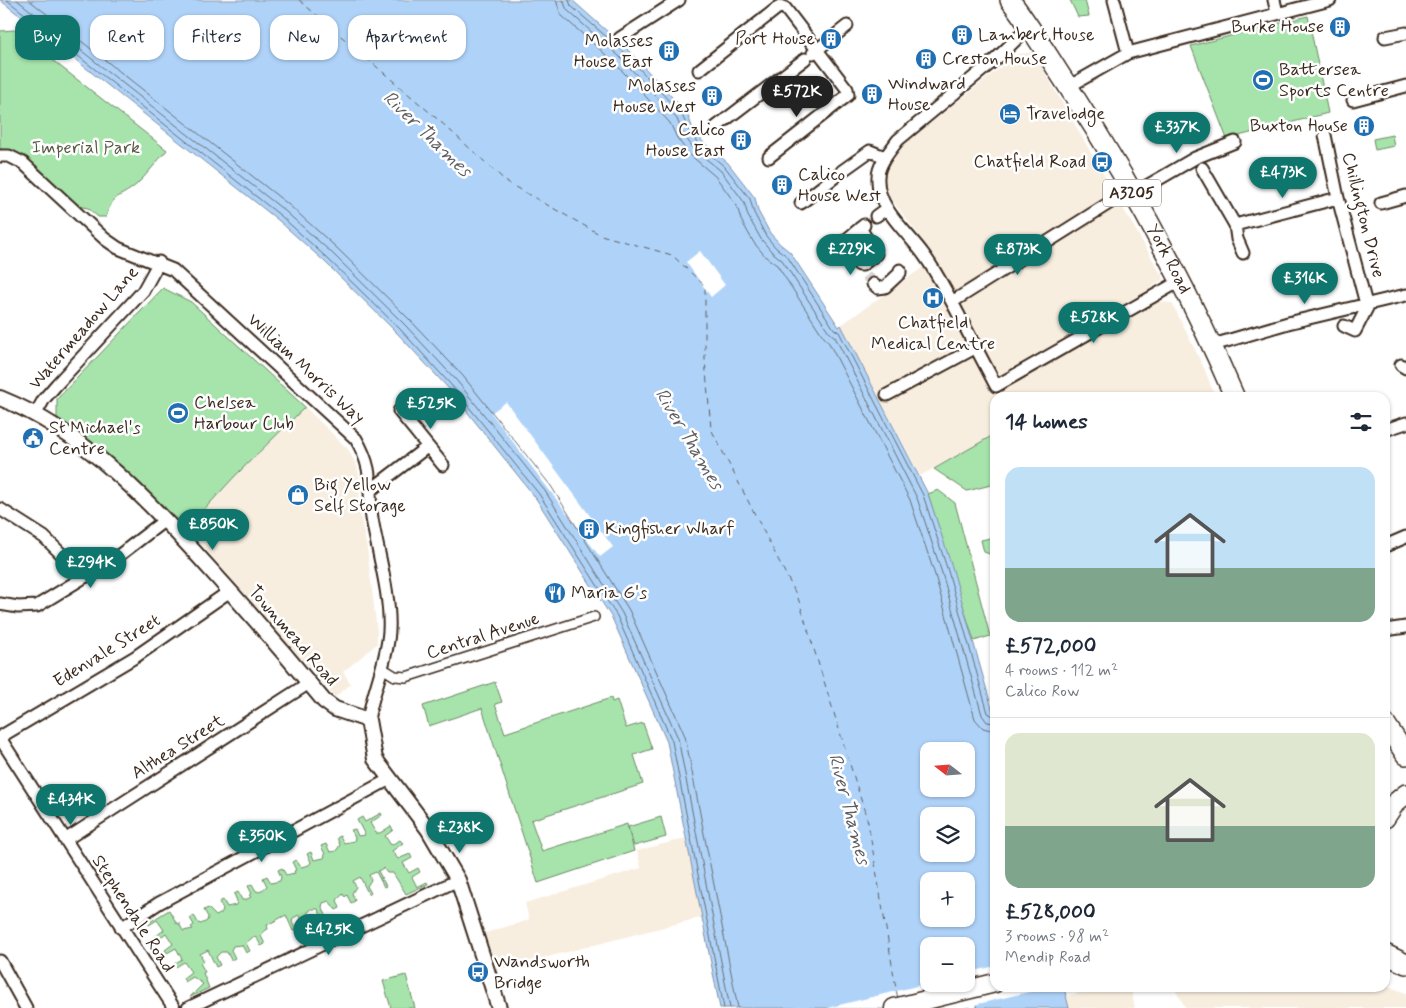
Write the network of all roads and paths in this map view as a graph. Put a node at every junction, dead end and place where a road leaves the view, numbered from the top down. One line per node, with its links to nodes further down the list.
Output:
1 (679, 0): 11 (street)
2 (1010, 0): 8 (highway, York Road / A3205)
3 (1114, 0): 12 (street)
4 (1274, 0): 6 (street)
5 (1330, 0): 6 (street)
6 (1277, 13): 12 (street)
7 (847, 26): 13 (street)
8 (1030, 26): 16 (highway, York Road / A3205); 23 (street)
9 (1406, 32): 10 (street)
10 (1385, 37)
11 (620, 38)
12 (1128, 53): 16 (street)
13 (811, 54): 14 (street); 18 (street); 22 (street)
14 (699, 70)
15 (1406, 86): 17 (street)
16 (1068, 87): 25 (highway, York Road / A3205)
17 (1353, 100)
18 (716, 127)
19 (1325, 135): 27 (street, Chillington Drive)
20 (1235, 142): 25 (street)
21 (0, 156): 34 (street, William Morris Way)
22 (769, 157)
23 (885, 157): 28 (street); 30 (street)
24 (1202, 168): 32 (street)
25 (1132, 192): 37 (highway, York Road / A3205); 39 (street)
26 (1406, 196): 29 (street)
27 (1338, 198): 32 (street); 40 (street, Chillington Drive)
28 (801, 203)
29 (1380, 203)
30 (886, 208): 31 (street); 39 (street)
31 (876, 216)
32 (1235, 225): 33 (street)
33 (1243, 253)
34 (159, 262): 48 (street, Watermeadow Lane); 53 (street, William Morris Way)
35 (859, 265): 35 (street); 36 (street)
36 (900, 270)
37 (1180, 281): 42 (highway, York Road / A3205); 43 (street)
38 (1406, 295): 40 (street)
39 (952, 302): 43 (street)
40 (1368, 304): 41 (street); 42 (street)
41 (1344, 326)
42 (1213, 345): 44 (highway, York Road / A3205)
43 (975, 348): 45 (street)
44 (1233, 392)
45 (887, 395)
46 (0, 398): 48 (street, Townmead Road)
47 (399, 411): 51 (street)
48 (36, 416): 55 (street, Townmead Road)
49 (1406, 423): 50 (street)
50 (1390, 428)
51 (427, 447): 52 (street); 53 (street)
52 (443, 465)
53 (372, 490): 64 (street, William Morris Way)
54 (0, 509): 58 (street)
55 (166, 520): 58 (street); 59 (street, Townmead Road)
56 (1406, 537): 57 (street)
57 (1390, 544)
58 (85, 577): 60 (street)
59 (230, 591): 65 (street, Townmead Road); 68 (street, Edenvale Street)
60 (0, 604)
61 (594, 617): 64 (street, Central Avenue)
62 (1406, 626): 63 (street)
63 (1390, 629)
64 (382, 668): 66 (street, William Morris Way)
65 (309, 683): 66 (street, Townmead Road); 73 (street, Althea Street)
66 (368, 720): 70 (street)
67 (1390, 731): 69 (highway)
68 (0, 738): 73 (street, Stephendale Road)
69 (1406, 755)
70 (390, 779): 74 (street); 75 (street)
71 (1406, 794): 72 (highway)
72 (1390, 810)
73 (65, 840): 75 (street, Stephendale Road)
74 (458, 880): 83 (street); 84 (street)
75 (121, 928): 82 (street, Stephendale Road)
76 (1390, 956): 78 (highway)
77 (0, 961): 79 (street)
78 (1406, 964)
79 (5, 980): 81 (street)
80 (990, 984): 85 (main road)
81 (26, 1008)
82 (174, 1008)
83 (188, 1008)
84 (499, 1008)
85 (894, 1008)

